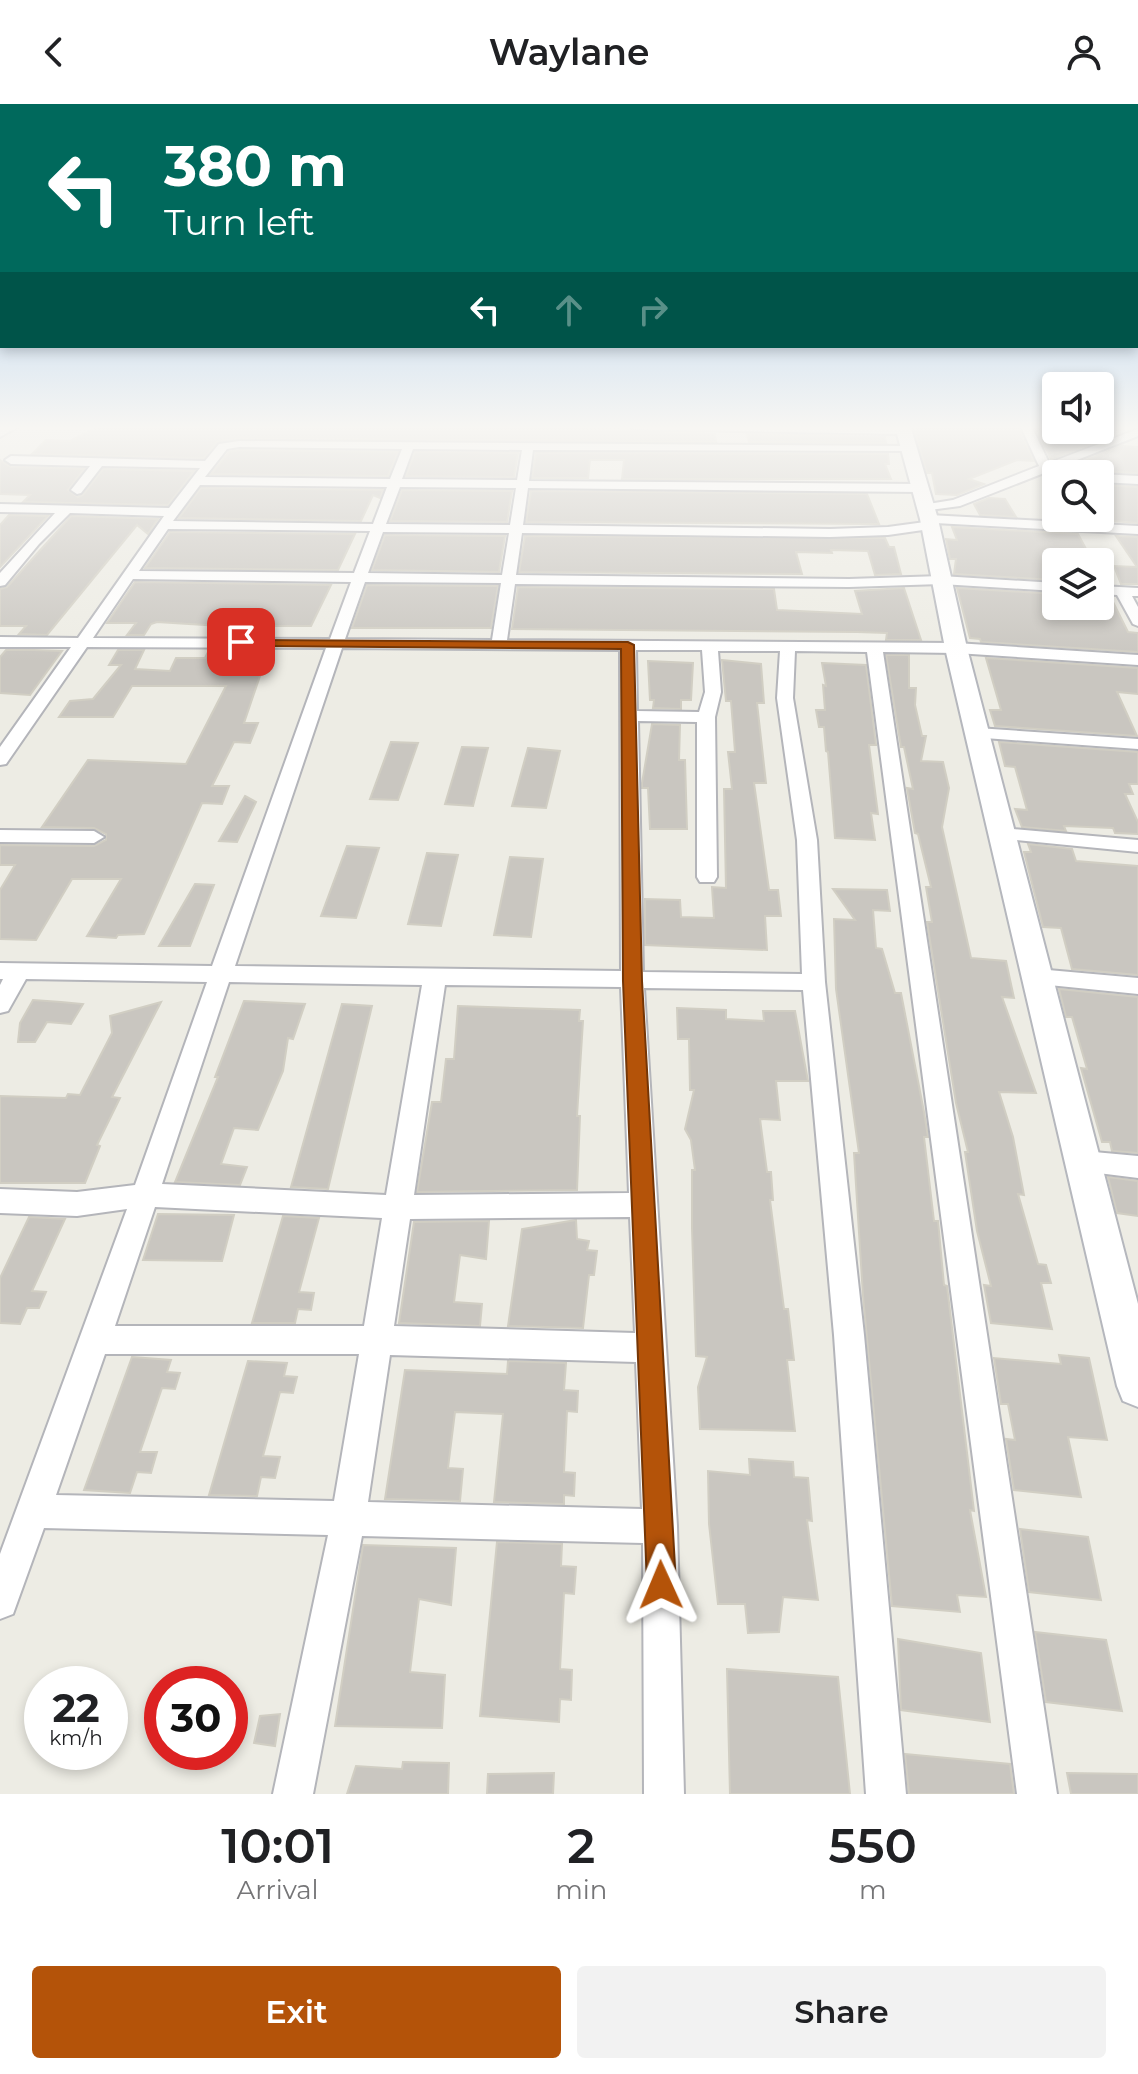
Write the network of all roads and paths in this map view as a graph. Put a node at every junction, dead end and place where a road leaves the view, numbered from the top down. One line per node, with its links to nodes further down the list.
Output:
1 (179, 504): 10 (street)
2 (386, 504): 12 (street)
3 (520, 504): 13 (street)
4 (831, 504): 9 (street)
5 (924, 504): 9 (street)
6 (952, 504): 9 (street)
7 (0, 508): 8 (street)
8 (67, 509): 10 (street); 19 (street)
9 (926, 510): 13 (street); 14 (street); 18 (street)
10 (173, 512): 11 (street)
11 (164, 525): 12 (street); 15 (street)
12 (377, 527): 13 (street); 16 (street)
13 (516, 528): 17 (street)
14 (1138, 530)
15 (129, 575): 16 (street); 24 (street)
16 (357, 577): 17 (street); 25 (street)
17 (507, 579): 18 (street); 26 (street)
18 (941, 580): 20 (street); 31 (street)
19 (0, 582)
20 (1042, 586)
21 (1130, 592): 22 (street)
22 (1138, 621)
23 (0, 642): 24 (street)
24 (83, 642): 25 (street); 37 (street)
25 (336, 643): 26 (street); 44 (street)
26 (499, 643): 27 (street)
27 (628, 645): 28 (street); 33 (street)
28 (710, 646): 29 (street); 34 (street)
29 (787, 647): 30 (street); 48 (street)
30 (874, 647): 31 (street); 68 (street)
31 (956, 648): 32 (street); 35 (street)
32 (1138, 660)
33 (627, 716): 34 (street); 47 (street)
34 (706, 717): 42 (street)
35 (977, 733): 36 (street); 38 (street)
36 (1138, 744)
37 (0, 760)
38 (1002, 834): 41 (street); 46 (street)
39 (0, 836): 40 (street)
40 (94, 837)
41 (1138, 846)
42 (707, 877)
43 (10, 971): 44 (street); 50 (street)
44 (223, 971): 45 (street); 53 (street)
45 (435, 977): 47 (street); 56 (street)
46 (1037, 977): 49 (street); 51 (street)
47 (632, 981): 48 (street); 55 (street)
48 (814, 982): 67 (street)
49 (1138, 986)
50 (0, 1005)
51 (1083, 1162): 52 (street); 60 (street)
52 (1138, 1167)
53 (146, 1195): 54 (street); 56 (street); 57 (street)
54 (0, 1201)
55 (644, 1205): 56 (street); 59 (street)
56 (398, 1207): 58 (street)
57 (96, 1340): 58 (street); 61 (street)
58 (377, 1340): 59 (street); 62 (street)
59 (651, 1348): 63 (street)
60 (1138, 1386)
61 (34, 1511): 62 (street); 64 (street)
62 (348, 1519): 63 (street); 65 (street)
63 (660, 1526): 66 (street)
64 (0, 1601)
65 (293, 1794)
66 (664, 1794)
67 (886, 1794)
68 (1037, 1794)

